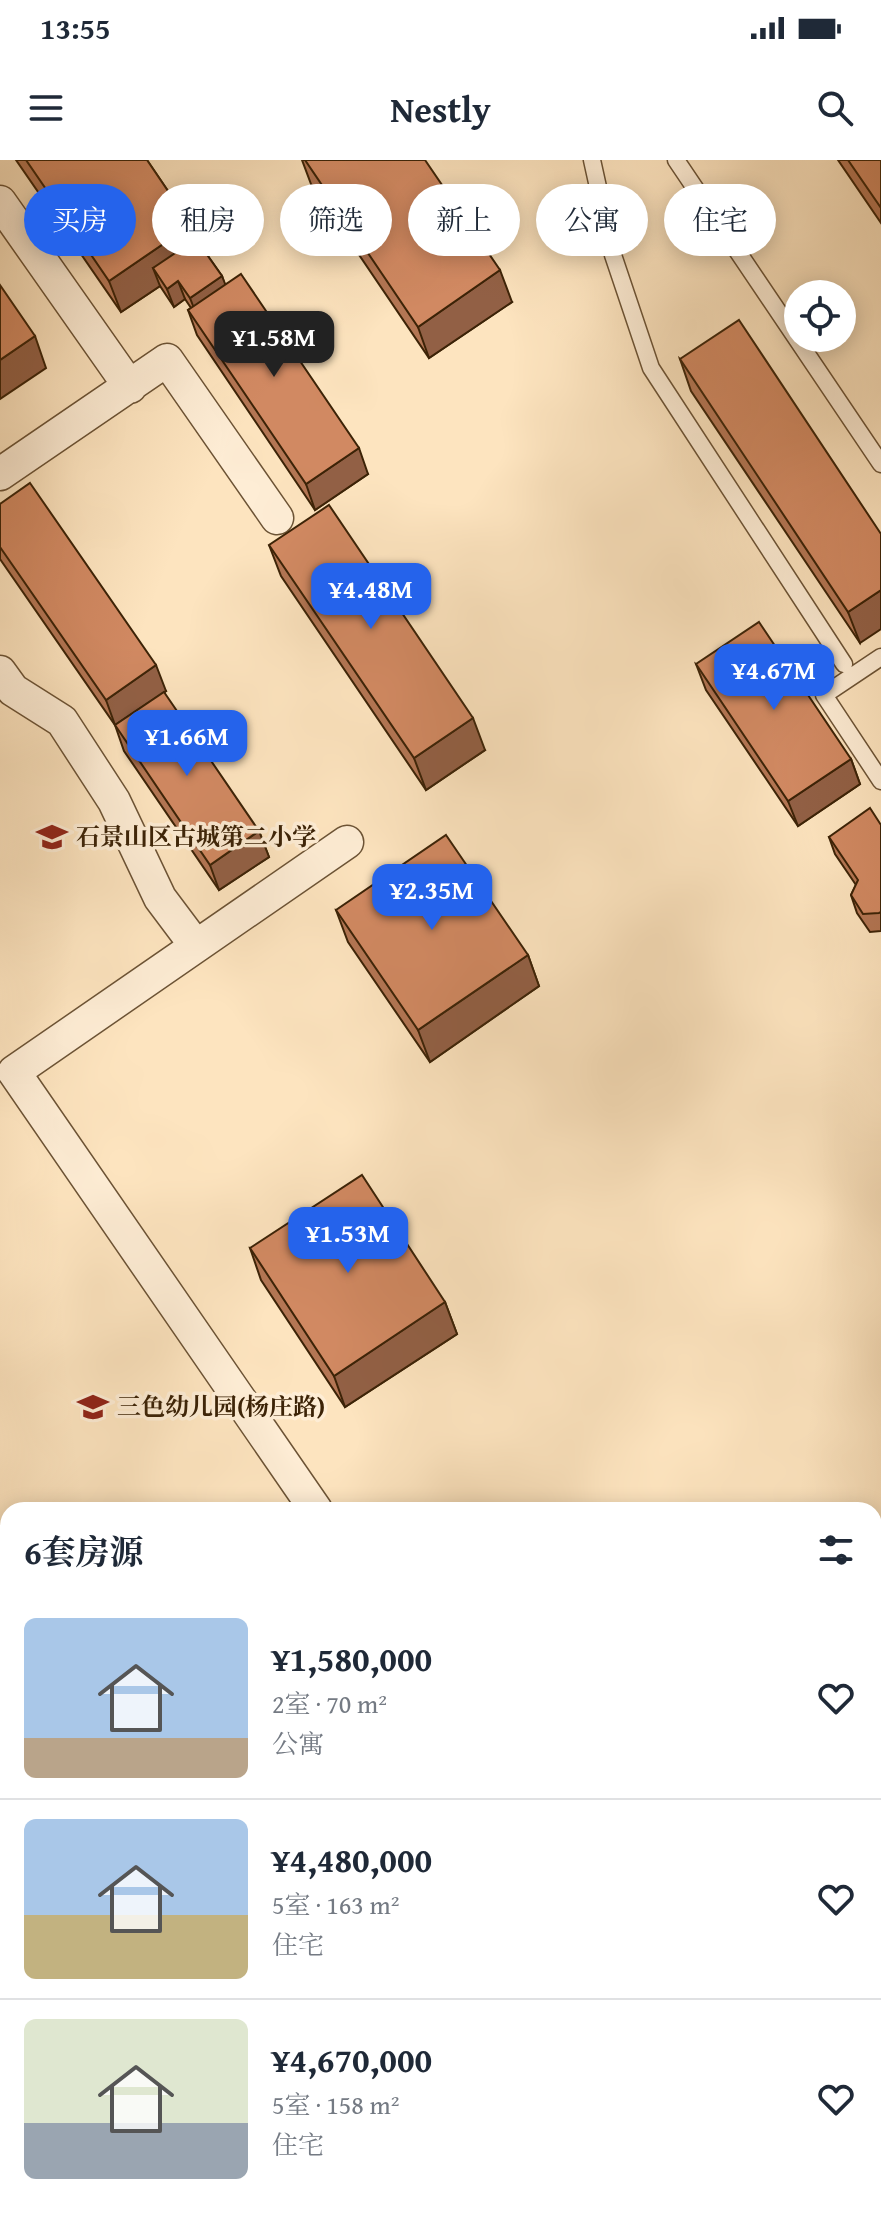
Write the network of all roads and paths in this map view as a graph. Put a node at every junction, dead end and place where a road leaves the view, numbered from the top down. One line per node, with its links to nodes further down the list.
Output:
1 (592, 160): 9 (lane)
2 (676, 160): 5 (lane)
3 (0, 202): 4 (street)
4 (130, 387): 6 (street); 7 (street)
5 (881, 464)
6 (0, 474)
7 (277, 518)
8 (881, 657): 11 (lane)
9 (844, 664)
10 (0, 672): 13 (street)
11 (881, 781)
12 (347, 842): 13 (street)
13 (196, 946): 14 (street)
14 (310, 1502)

